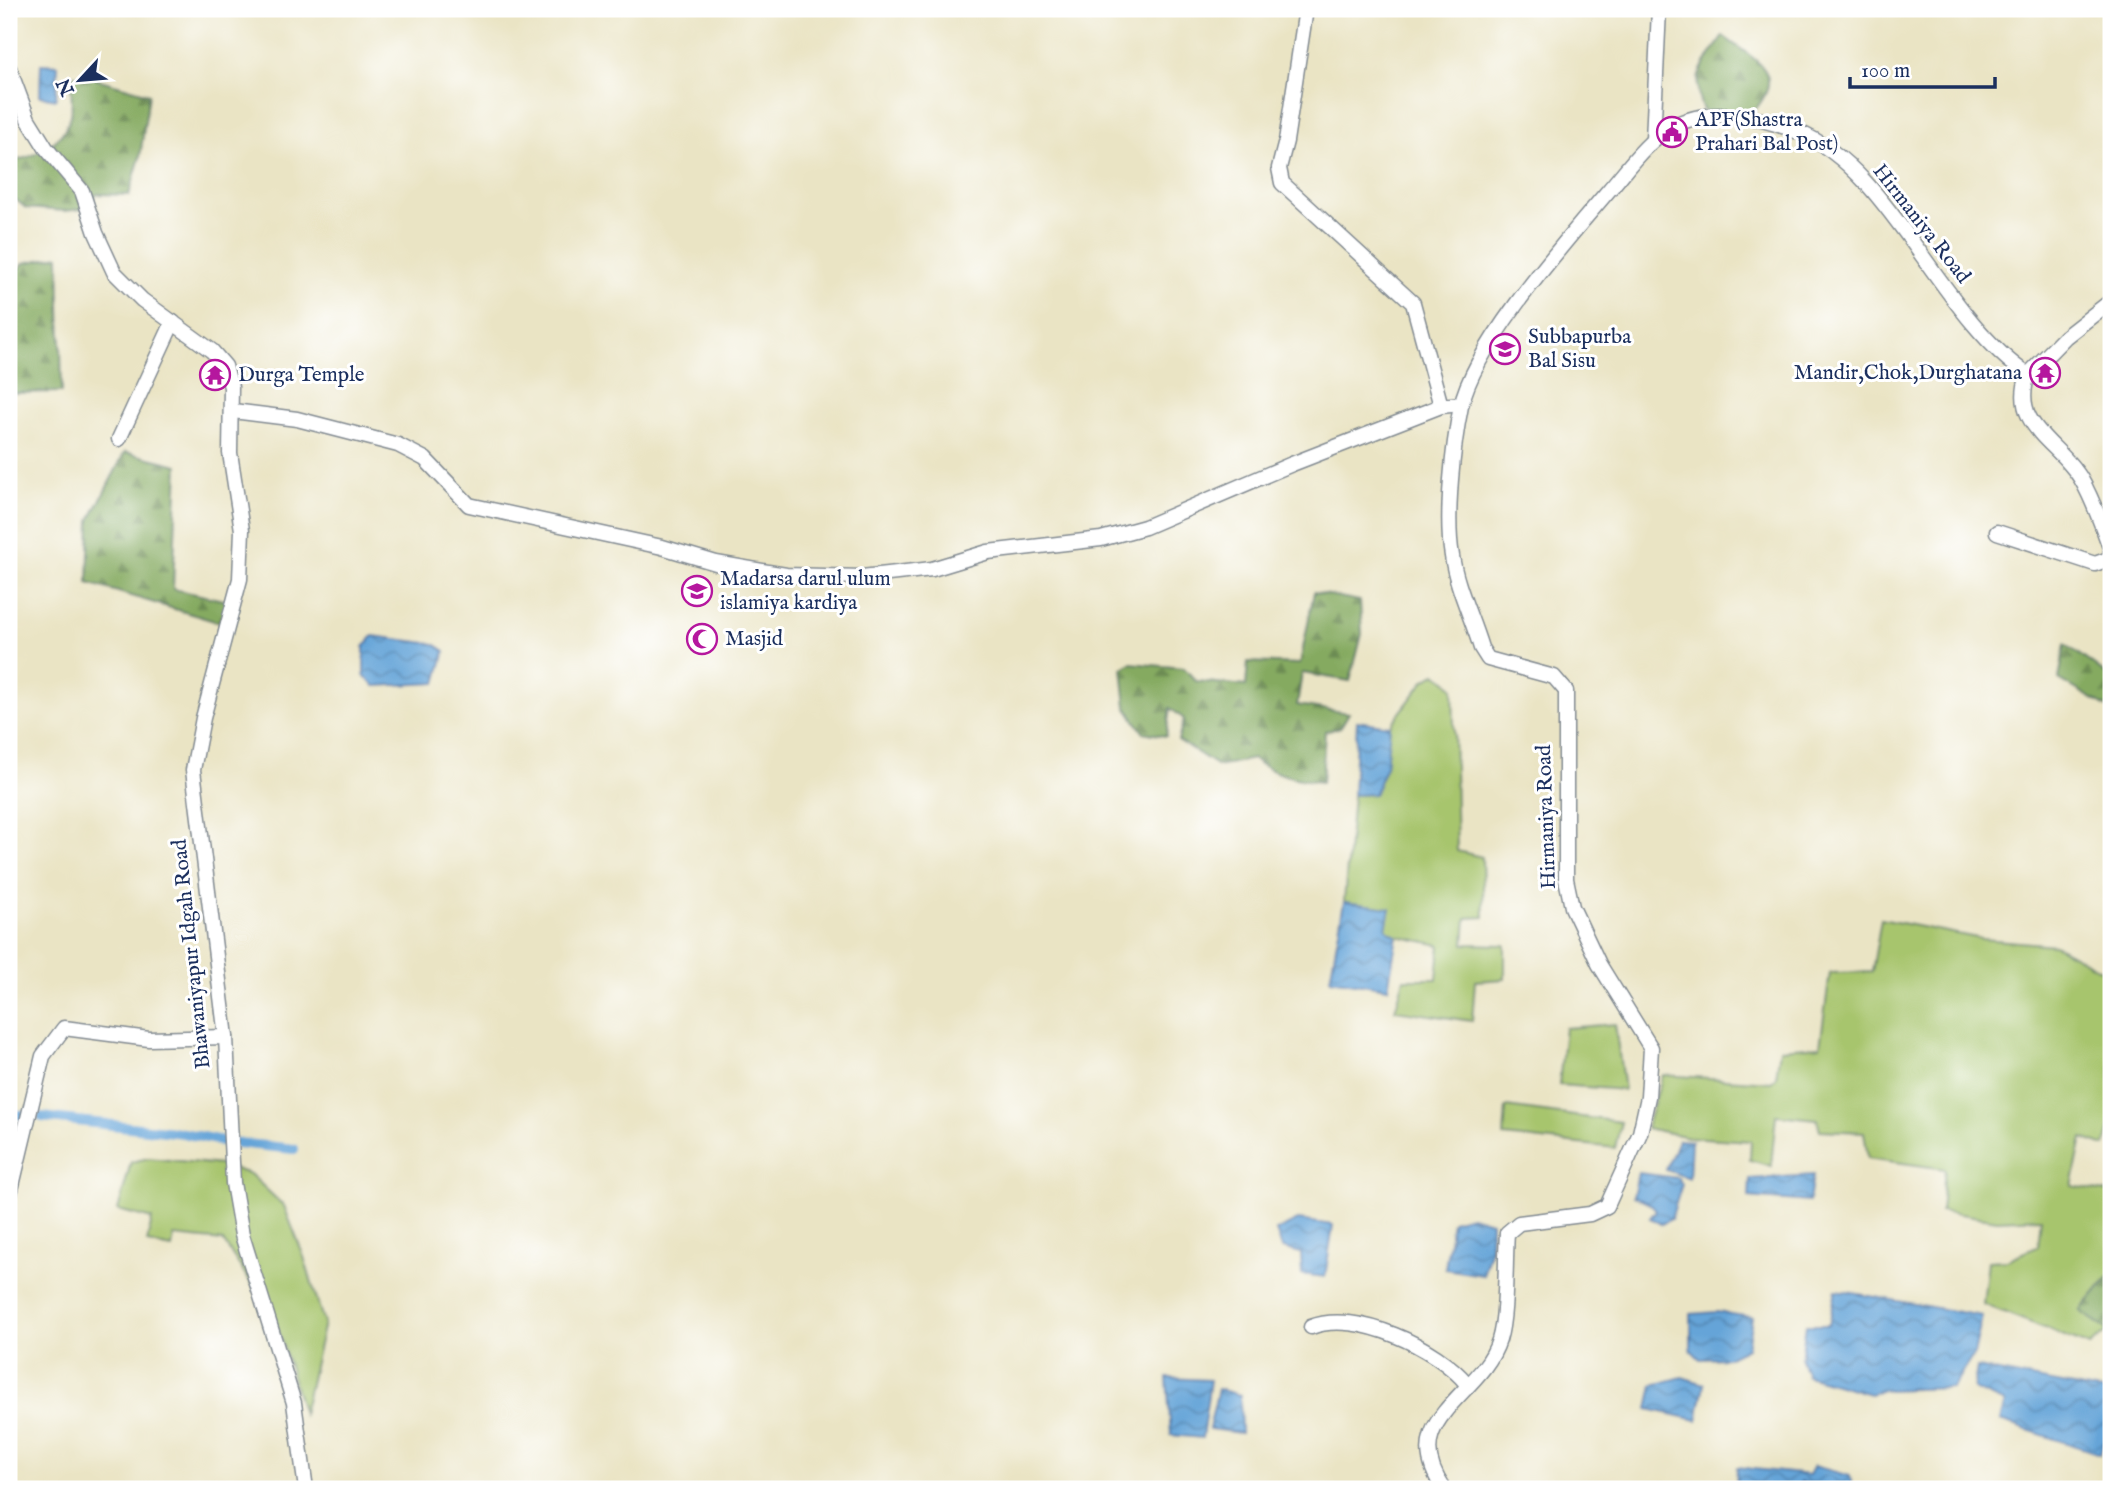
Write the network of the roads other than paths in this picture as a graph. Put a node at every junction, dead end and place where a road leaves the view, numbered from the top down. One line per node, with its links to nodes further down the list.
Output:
1 (1306, 9): 10 (street)
2 (1659, 9): 5 (street)
3 (9, 68): 4 (street, Bhawaniyapur Idgah Road)
4 (14, 94): 7 (street, Bhawaniyapur Idgah Road)
5 (1653, 140): 8 (street, Hirmaniya Road); 9 (street, Hirmaniya Road)
6 (2111, 301): 8 (street)
7 (173, 322): 11 (street, Bhawaniyapur Idgah Road); 12 (street)
8 (2028, 375): 14 (street)
9 (1461, 404): 10 (street); 19 (street, Hirmaniya Road)
10 (1441, 406): 11 (street)
11 (233, 411): 16 (street, Bhawaniyapur Idgah Road)
12 (119, 439)
13 (1997, 532): 15 (street)
14 (2111, 550)
15 (2111, 558)
16 (226, 1037): 17 (street); 20 (street, Bhawaniyapur Idgah Road)
17 (9, 1198)
18 (1311, 1327): 19 (street)
19 (1467, 1384): 21 (street, Hirmaniya Road)
20 (306, 1489)
21 (1444, 1489)

